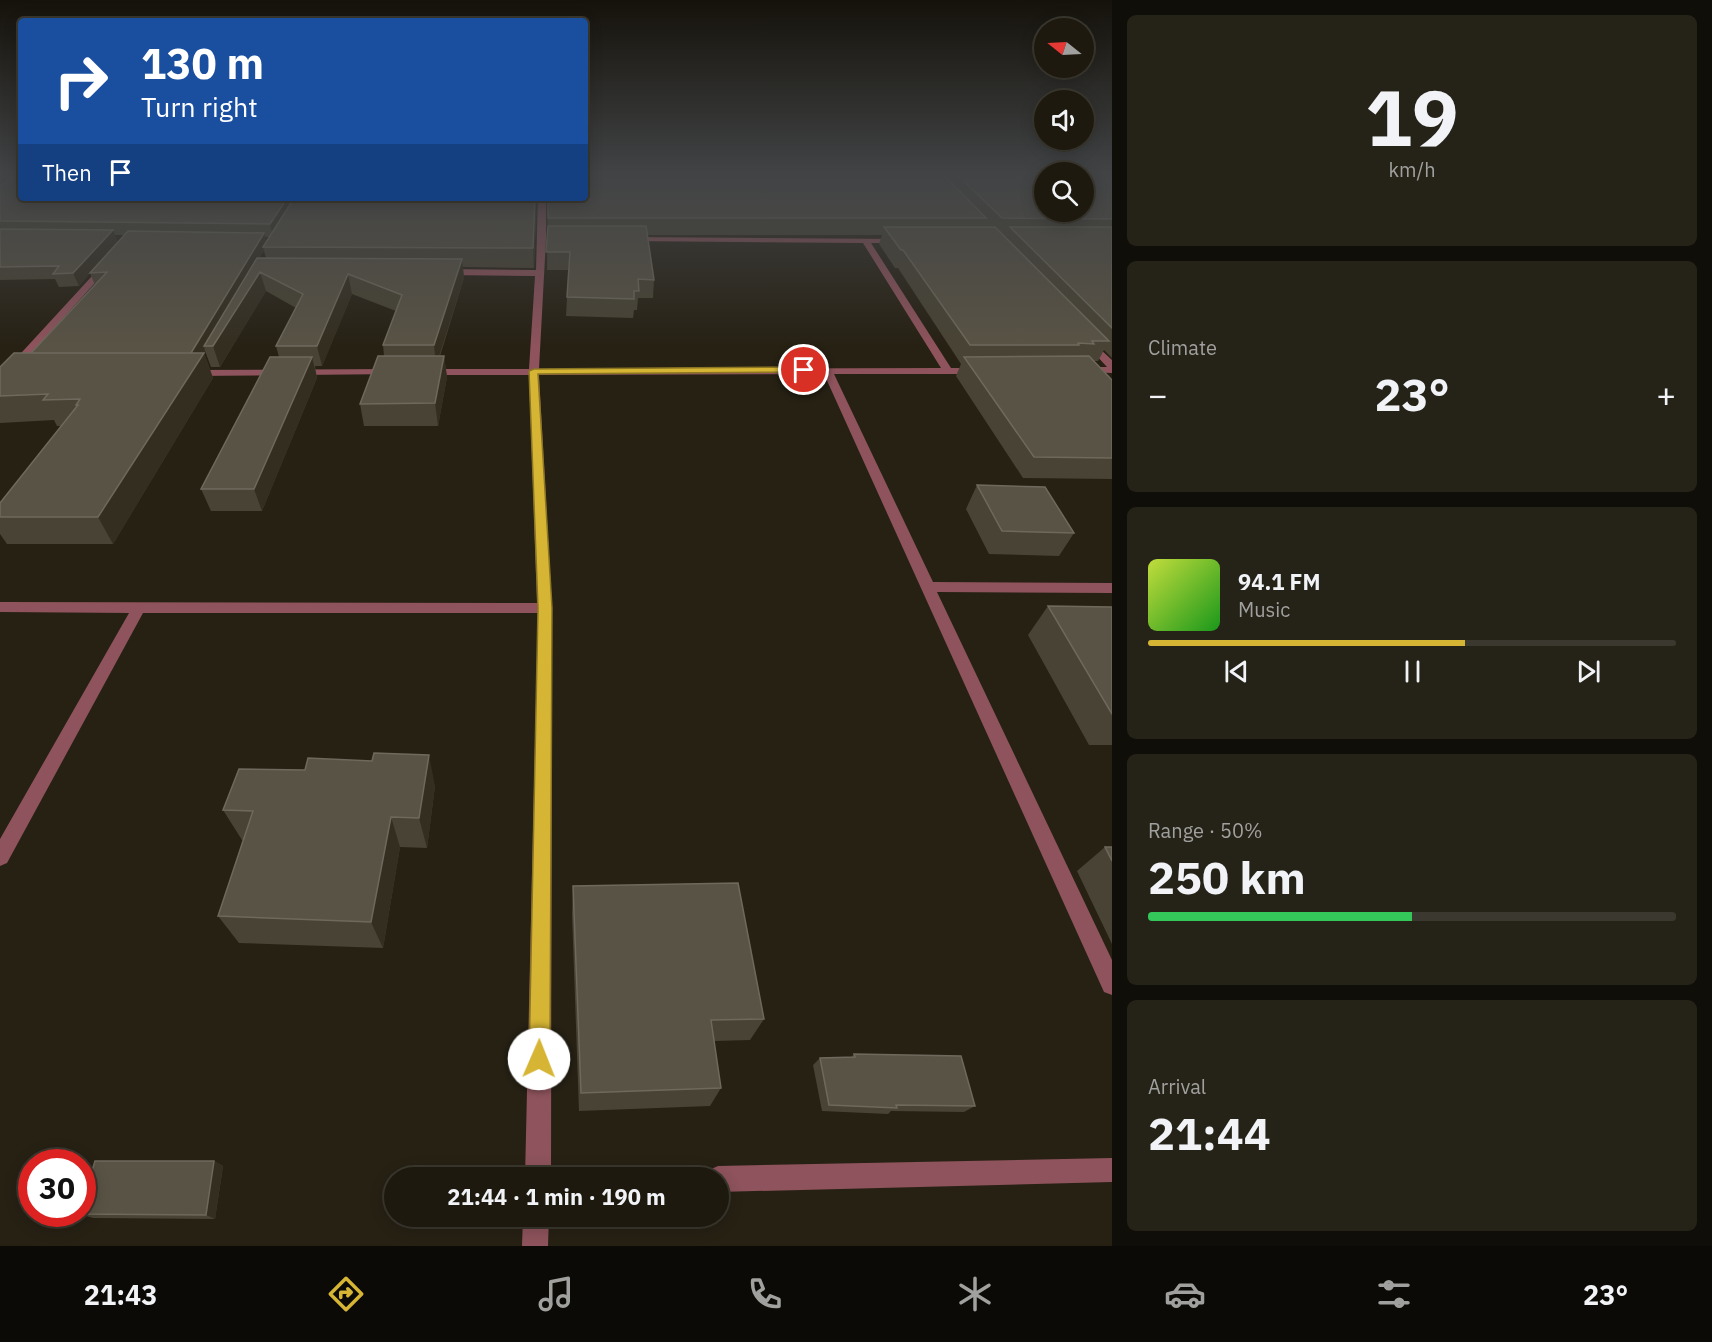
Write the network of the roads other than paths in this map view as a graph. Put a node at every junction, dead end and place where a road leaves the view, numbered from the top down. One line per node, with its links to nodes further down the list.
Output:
1 (545, 230): 7 (street)
2 (614, 239): 3 (street)
3 (865, 240): 4 (street); 16 (street)
4 (912, 241)
5 (113, 258): 19 (street)
6 (434, 273): 7 (street)
7 (539, 273): 15 (street)
8 (1080, 332): 10 (street)
9 (206, 363): 22 (street)
10 (1112, 366)
11 (826, 370): 15 (street); 16 (street); 24 (street)
12 (995, 370): 16 (street)
13 (1077, 370): 14 (street)
14 (1112, 370)
15 (534, 371): 18 (street); 28 (street)
16 (948, 371)
17 (402, 372): 22 (street)
18 (414, 372)
19 (9, 373): 20 (street); 23 (street)
20 (21, 373)
21 (176, 373): 22 (street)
22 (200, 373)
23 (0, 382)
24 (928, 587): 25 (street); 30 (street)
25 (1112, 588)
26 (0, 607): 27 (street)
27 (139, 607): 28 (street); 29 (street)
28 (545, 608): 31 (street)
29 (0, 857)
30 (1112, 984)
31 (538, 1167)
32 (1112, 1170): 33 (street)
33 (729, 1179)
34 (536, 1227): 35 (street)
35 (535, 1246)

